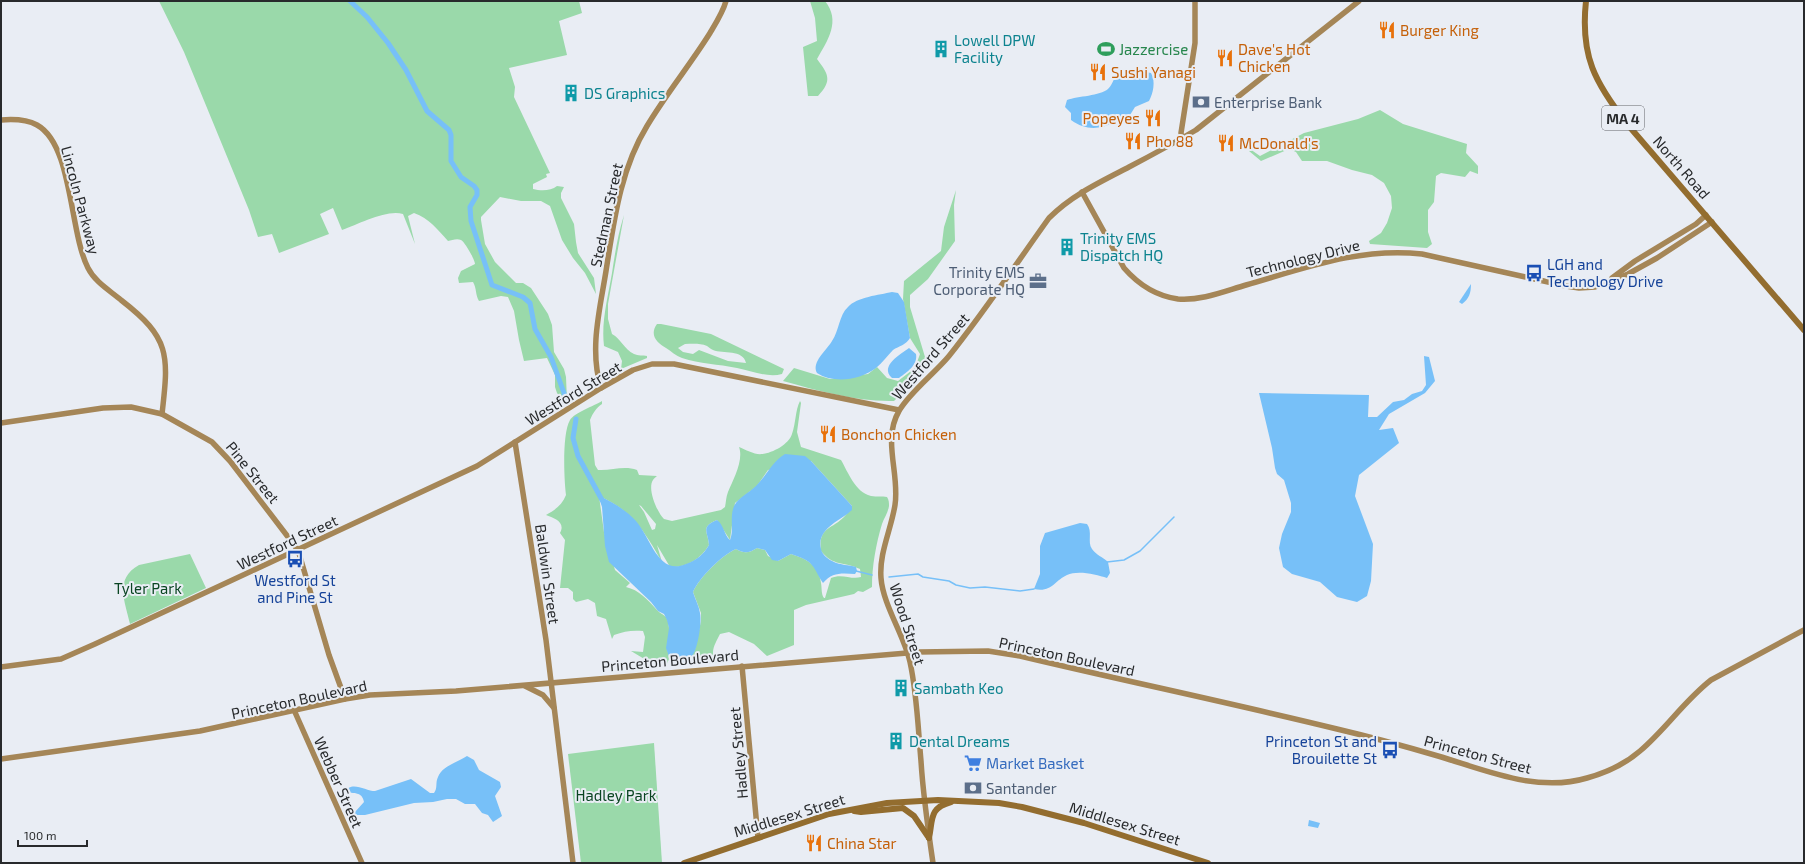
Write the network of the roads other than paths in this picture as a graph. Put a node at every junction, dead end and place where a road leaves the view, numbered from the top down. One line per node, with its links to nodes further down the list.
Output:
1 (726, 1): 14 (main road, Stedman Street)
2 (1195, 1): 5 (main road)
3 (1359, 1): 7 (main road, Westford Street)
4 (1586, 1): 10 (main road, North Road / MA 4)
5 (1184, 117): 7 (main road); 8 (main road)
6 (1, 120): 16 (main road, Lincoln Parkway)
7 (1196, 130): 8 (main road, Westford Street)
8 (1182, 138): 9 (main road, Westford Street)
9 (1082, 192): 12 (main road, Technology Drive); 15 (main road, Westford Street)
10 (1706, 215): 11 (main road, North Road / MA 4); 12 (main road, Technology Drive)
11 (1712, 222): 12 (main road, Technology Drive); 13 (main road, North Road / MA 4)
12 (1605, 283)
13 (1804, 330)
14 (601, 388): 15 (main road, Westford Street); 18 (main road, Westford Street)
15 (899, 410): 21 (main road, Wood Street)
16 (162, 414): 17 (main road, Pine Street); 19 (main road, Pine Street)
17 (1, 423)
18 (515, 442): 19 (main road, Westford Street); 24 (main road, Baldwin Street)
19 (298, 550): 23 (main road, Westford Street); 26 (main road, Pine Street)
20 (1804, 630): 29 (main road, Princeton Street)
21 (907, 653): 22 (main road, Princeton Boulevard); 29 (main road, Princeton Boulevard); 31 (main road, Wood Street)
22 (742, 666): 24 (main road, Princeton Boulevard); 34 (main road, Hadley Street)
23 (1, 667)
24 (551, 682): 25 (main road, Princeton Boulevard); 28 (main road, Baldwin Street)
25 (523, 685): 26 (main road, Princeton Boulevard); 28 (main road)
26 (345, 699): 27 (main road, Princeton Boulevard)
27 (294, 710): 30 (main road, Princeton Boulevard); 36 (main road, Webber Street)
28 (555, 710): 37 (main road, Baldwin Street)
29 (1339, 729)
30 (1, 759)
31 (925, 800): 32 (main road, Middlesex Street); 33 (main road, Middlesex Street); 35 (main road, Wood Street)
32 (956, 801): 35 (main road); 40 (main road, Middlesex Street)
33 (849, 810): 34 (main road, Middlesex Street); 35 (main road)
34 (758, 838): 38 (main road, Middlesex Street)
35 (929, 838): 39 (main road, Wood Street)
36 (362, 863)
37 (573, 863)
38 (684, 863)
39 (933, 863)
40 (1208, 863)

